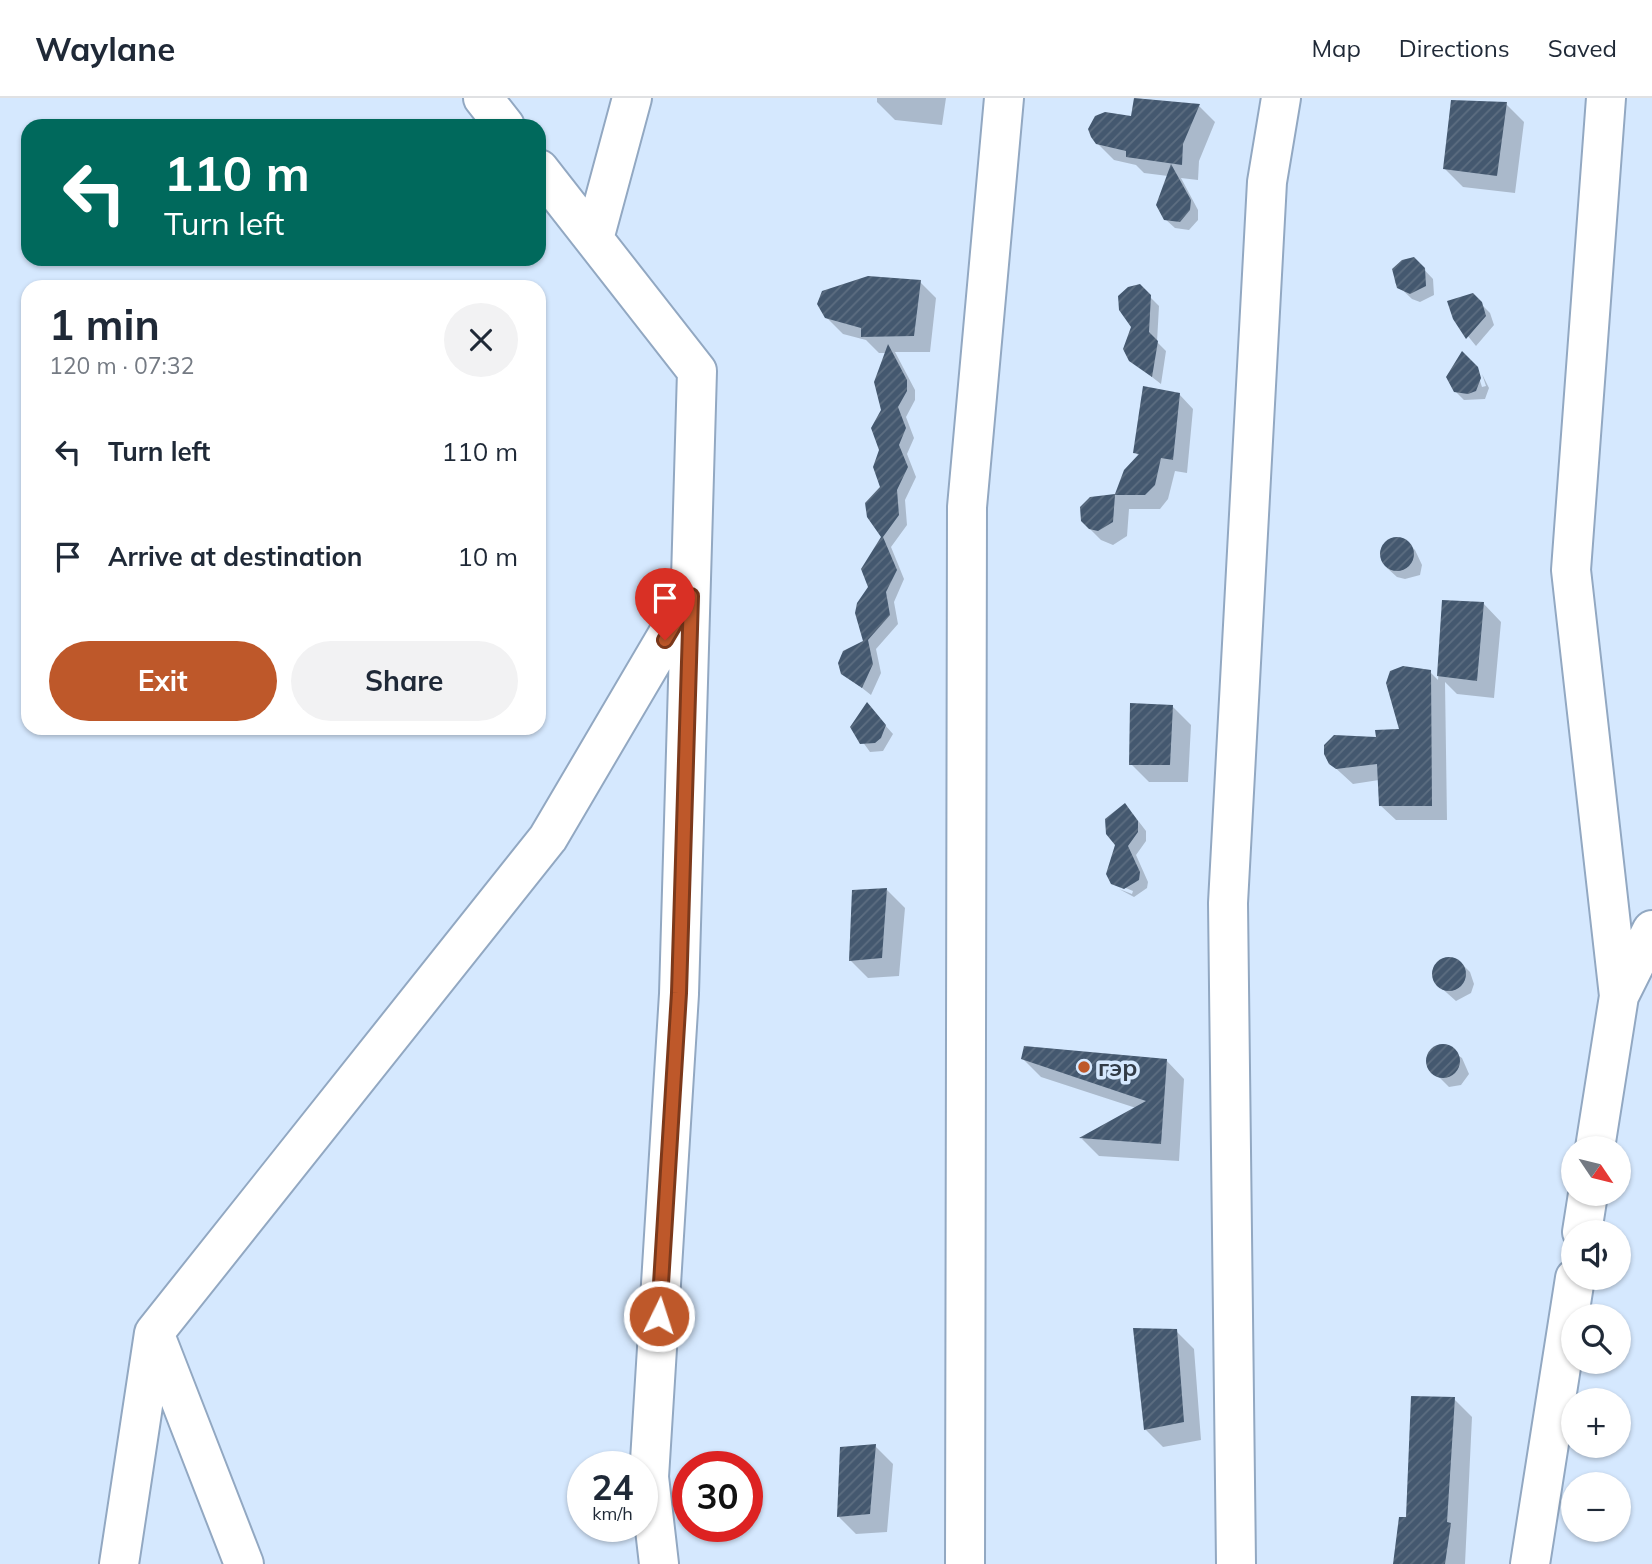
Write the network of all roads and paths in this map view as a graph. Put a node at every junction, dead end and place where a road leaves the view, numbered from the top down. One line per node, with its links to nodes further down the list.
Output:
1 (483, 98): 6 (street)
2 (632, 98): 8 (street)
3 (1004, 98): 18 (street)
4 (1281, 98): 19 (street)
5 (1606, 98): 11 (street)
6 (500, 119)
7 (546, 178): 8 (street)
8 (594, 239): 9 (street)
9 (691, 596): 14 (street); 17 (street)
10 (1652, 930): 11 (street)
11 (1619, 996): 12 (street)
12 (1597, 1136)
13 (1574, 1290): 20 (street)
14 (155, 1333): 15 (street); 16 (street)
15 (119, 1564)
16 (244, 1564)
17 (659, 1564)
18 (965, 1564)
19 (1236, 1564)
20 (1530, 1564)

